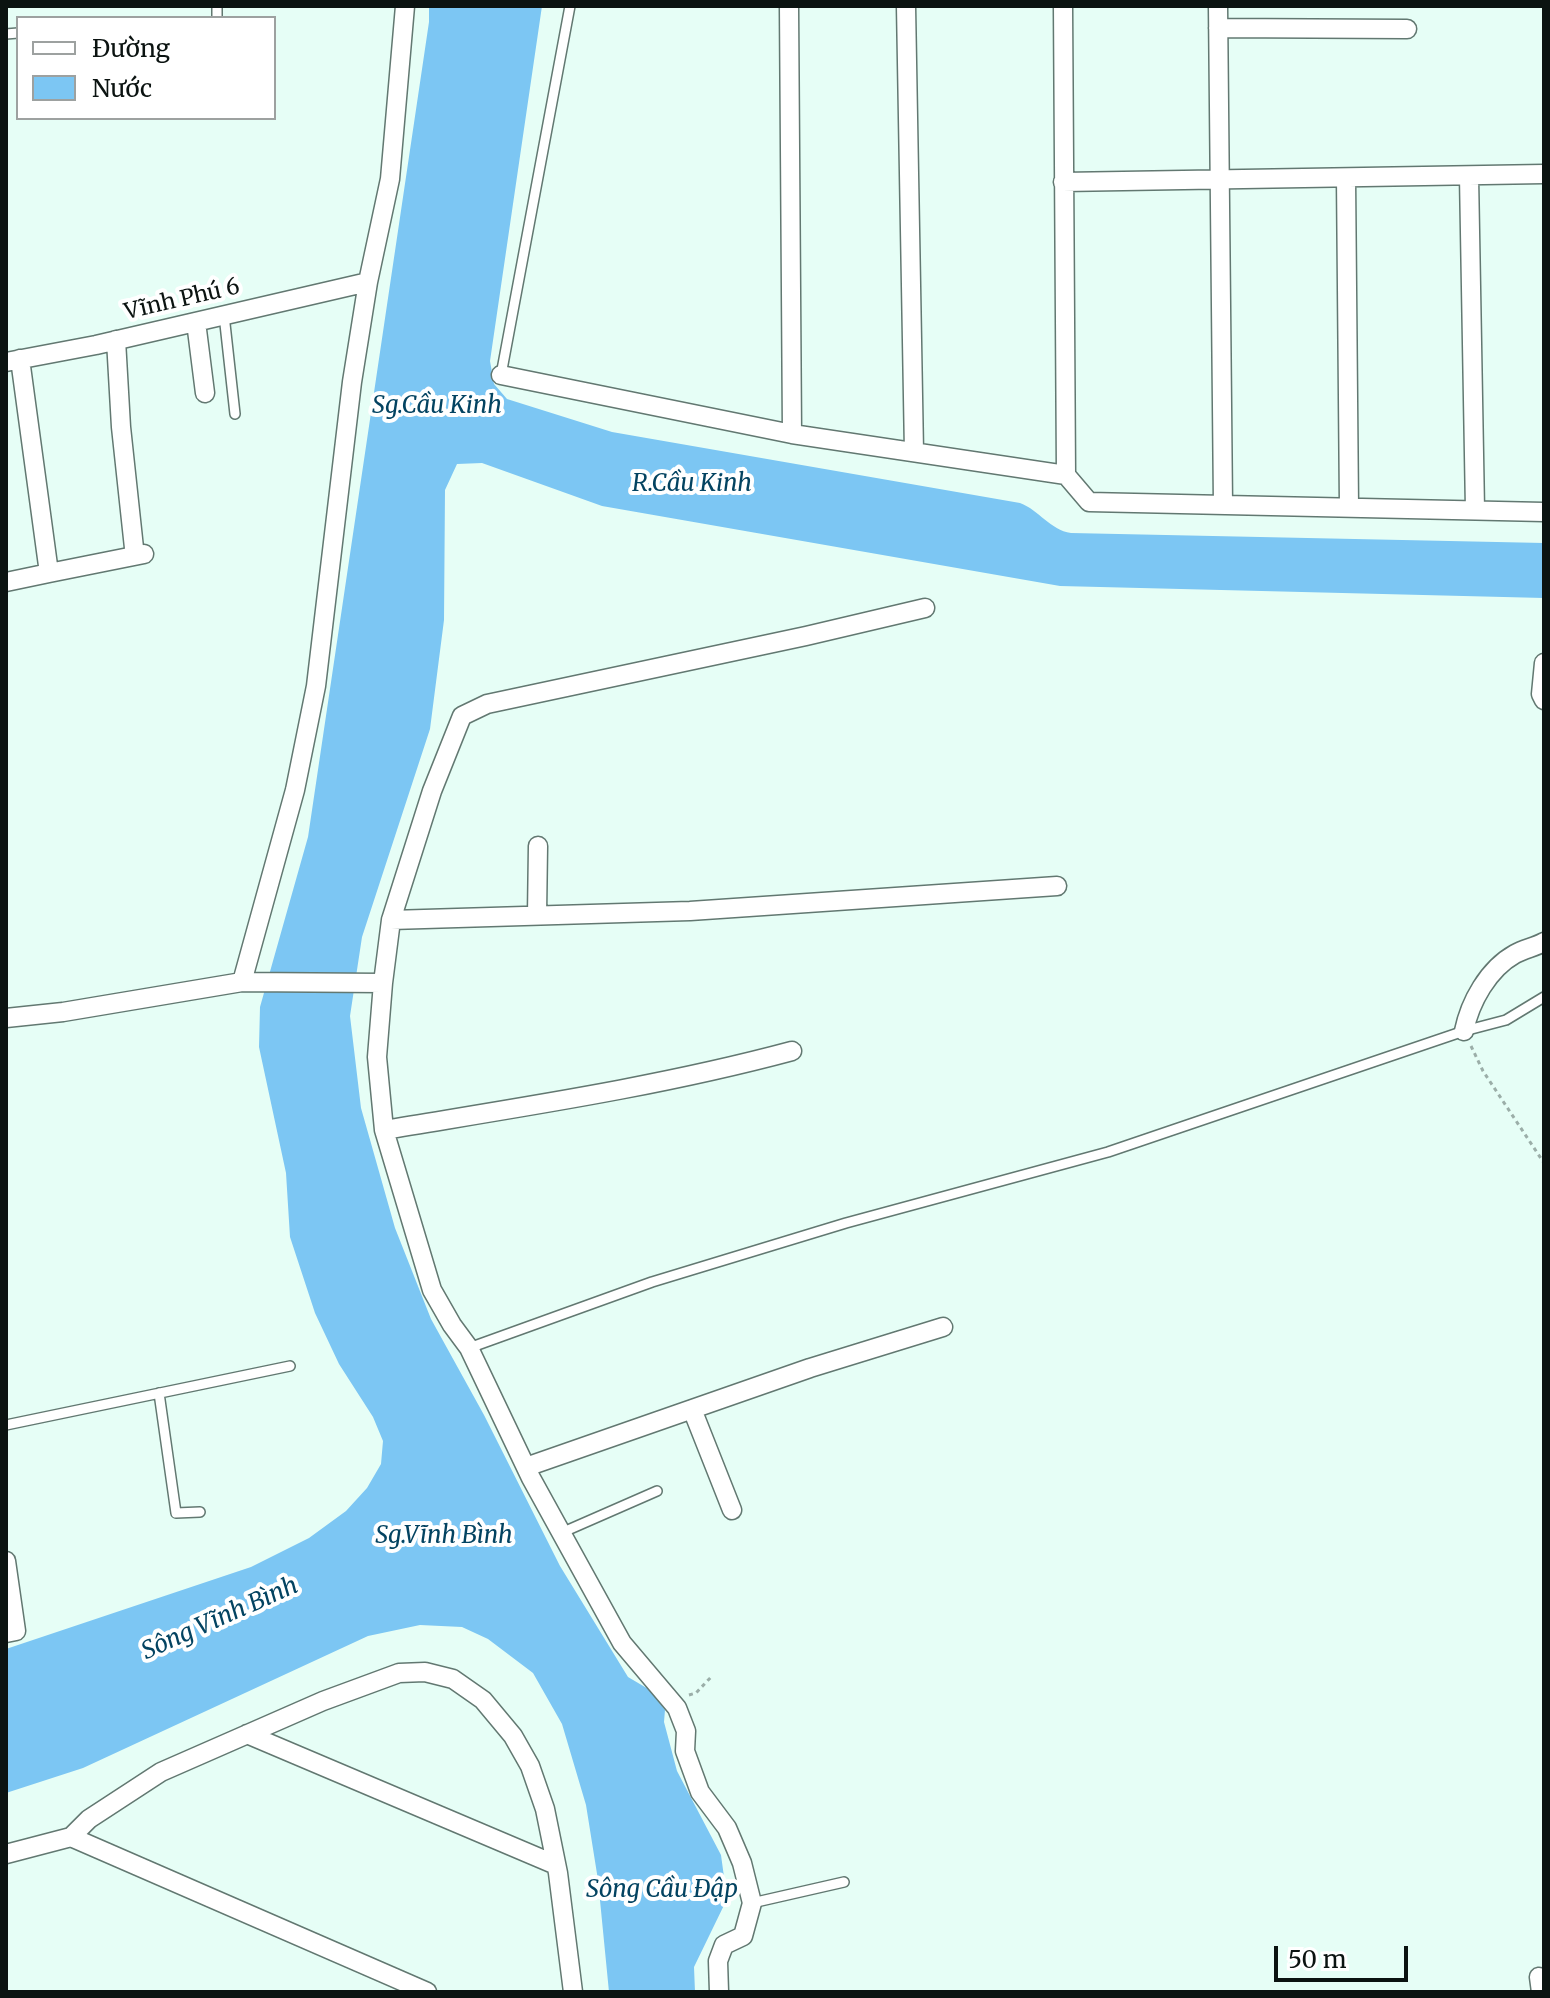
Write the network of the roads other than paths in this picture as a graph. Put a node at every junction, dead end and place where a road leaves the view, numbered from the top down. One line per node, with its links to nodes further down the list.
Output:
1 (405, 6): 14 (street)
2 (570, 6): 19 (lane)
3 (789, 6): 22 (street)
4 (906, 6): 23 (street)
5 (1063, 6): 13 (street)
6 (1218, 6): 7 (street)
7 (1218, 28): 8 (street); 12 (street)
8 (1407, 29)
9 (1544, 174): 10 (street)
10 (1469, 176): 11 (street); 27 (street)
11 (1346, 178): 12 (street); 26 (street)
12 (1219, 180): 13 (street); 25 (street)
13 (1063, 182): 24 (street)
14 (368, 282): 15 (street, Vĩnh Phú 6); 39 (street)
15 (224, 315): 16 (street, Vĩnh Phú 6); 21 (lane)
16 (196, 322): 17 (street, Vĩnh Phú 6); 20 (street)
17 (116, 340): 18 (street, Vĩnh Phú 6); 29 (street)
18 (13, 360): 29 (street)
19 (501, 375): 22 (street)
20 (205, 393)
21 (235, 414)
22 (792, 434): 23 (street)
23 (914, 452): 24 (street)
24 (1066, 475): 25 (street)
25 (1223, 505): 26 (street)
26 (1349, 507): 27 (street)
27 (1475, 510): 28 (street)
28 (1544, 512)
29 (49, 573): 30 (street)
30 (6, 582)
31 (925, 608): 37 (street)
32 (1544, 663): 33 (street)
33 (1544, 700)
34 (538, 846): 36 (street)
35 (1057, 886): 36 (street)
36 (537, 915): 37 (street)
37 (391, 920): 40 (street)
38 (1544, 942): 43 (street)
39 (248, 982): 40 (street); 42 (street)
40 (383, 983): 45 (street)
41 (1544, 997): 43 (lane)
42 (6, 1018)
43 (1464, 1031): 47 (lane)
44 (792, 1051): 45 (street)
45 (384, 1130): 47 (street)
46 (943, 1327): 50 (street)
47 (469, 1348): 52 (street)
48 (290, 1366): 49 (lane)
49 (159, 1393): 51 (lane); 55 (lane)
50 (692, 1409): 52 (street); 54 (street)
51 (6, 1425)
52 (526, 1467): 56 (street)
53 (657, 1491): 56 (lane)
54 (732, 1510)
55 (200, 1512)
56 (561, 1533): 64 (street)
57 (6, 1561): 58 (street)
58 (6, 1633)
59 (247, 1734): 60 (street); 62 (street); 62 (street)
60 (71, 1837): 61 (street); 65 (street)
61 (6, 1854)
62 (556, 1865): 66 (street)
63 (844, 1882): 64 (lane)
64 (752, 1903): 67 (street)
65 (427, 1992)
66 (573, 1992)
67 (719, 1992)

